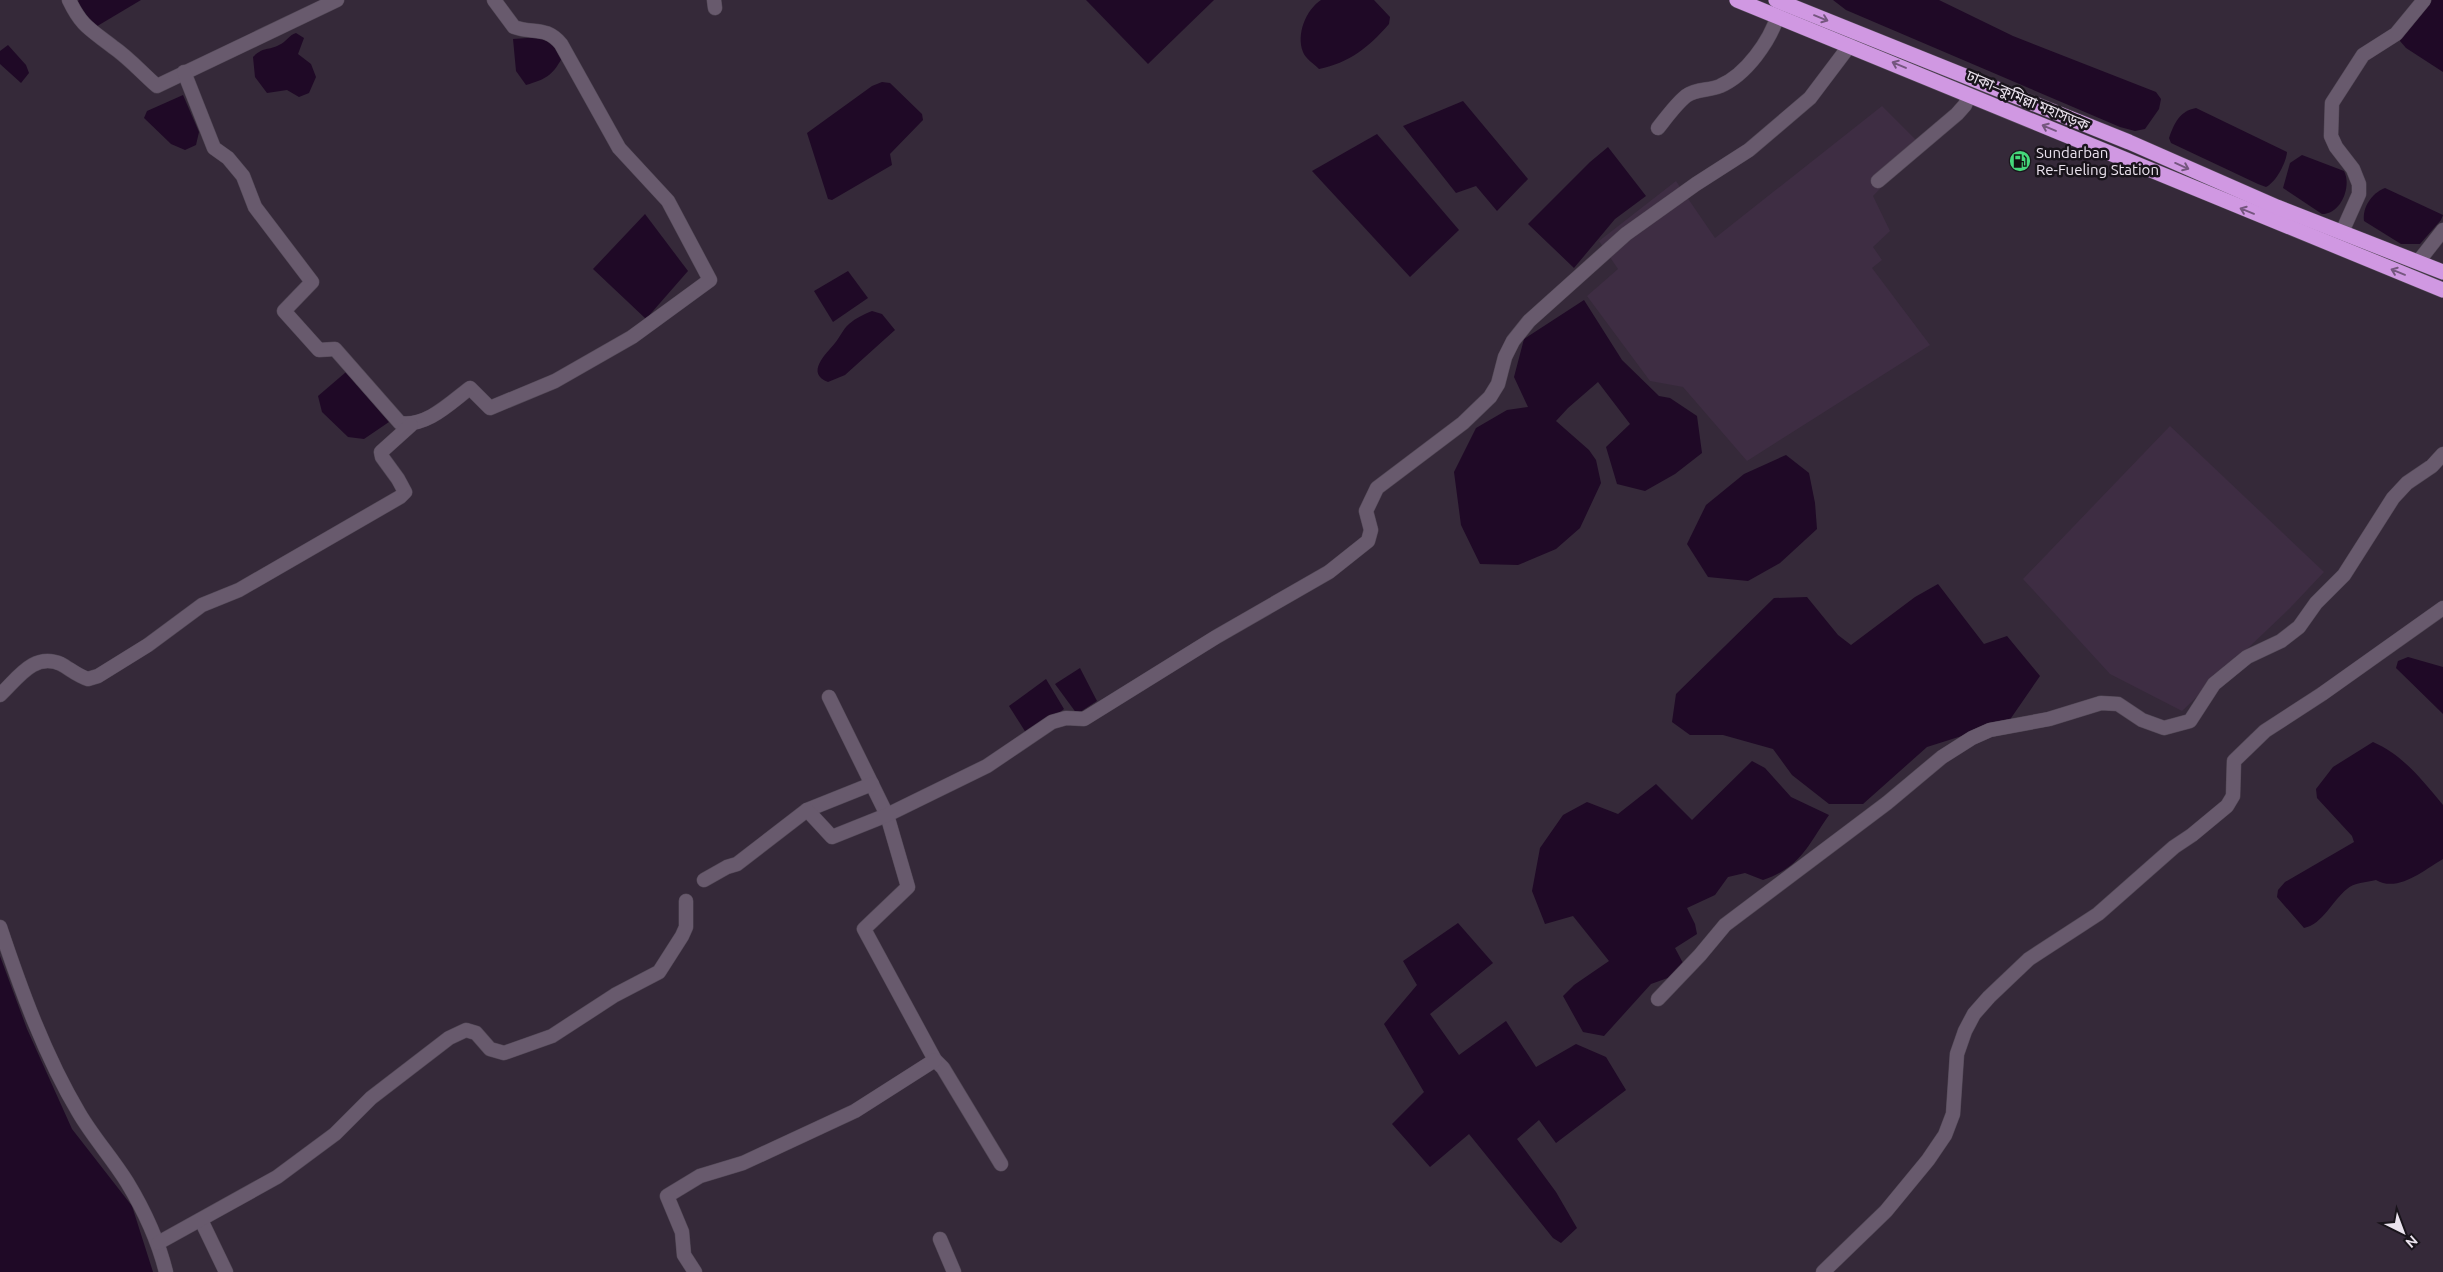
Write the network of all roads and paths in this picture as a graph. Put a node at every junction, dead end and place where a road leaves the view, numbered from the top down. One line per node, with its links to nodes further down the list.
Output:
1 (69, 0): 9 (street)
2 (337, 0): 9 (street)
3 (494, 0): 18 (street)
4 (1738, 0): 7 (highway, ঢাকা–কুমিল্লা মহাসড়ক)
5 (1776, 0): 14 (highway, ঢাকা–কুমিল্লা মহাসড়ক, one-way to 14)
6 (2424, 0): 14 (street)
7 (1778, 16): 8 (highway, ঢাকা–কুমিল্লা মহাসড়ক); 11 (street)
8 (1850, 46): 10 (highway, ঢাকা–কুমিল্লা মহাসড়ক, one-way to 8); 25 (street)
9 (184, 72): 18 (street)
10 (1969, 94): 12 (street); 17 (highway, ঢাকা–কুমিল্লা মহাসড়ক, one-way to 10)
11 (1658, 128)
12 (1878, 181)
13 (2443, 230): 15 (street)
14 (2342, 232): 15 (highway, ঢাকা–কুমিল্লা মহাসড়ক)
15 (2418, 262): 16 (highway, ঢাকা–কুমিল্লা মহাসড়ক)
16 (2443, 272)
17 (2443, 290)
18 (411, 425): 21 (street)
19 (2443, 454): 29 (street)
20 (2443, 608): 39 (street)
21 (0, 695)
22 (829, 697): 23 (street)
23 (872, 784): 24 (street); 25 (street)
24 (806, 810): 25 (street); 26 (street)
25 (887, 816): 30 (street)
26 (704, 880)
27 (686, 901): 32 (street)
28 (0, 927): 34 (street)
29 (1658, 999)
30 (934, 1060): 31 (street); 37 (street)
31 (1001, 1164)
32 (201, 1220): 34 (street); 36 (street)
33 (940, 1239): 38 (street)
34 (158, 1243): 35 (street)
35 (166, 1272)
36 (226, 1272)
37 (694, 1272)
38 (954, 1272)
39 (1823, 1272)

